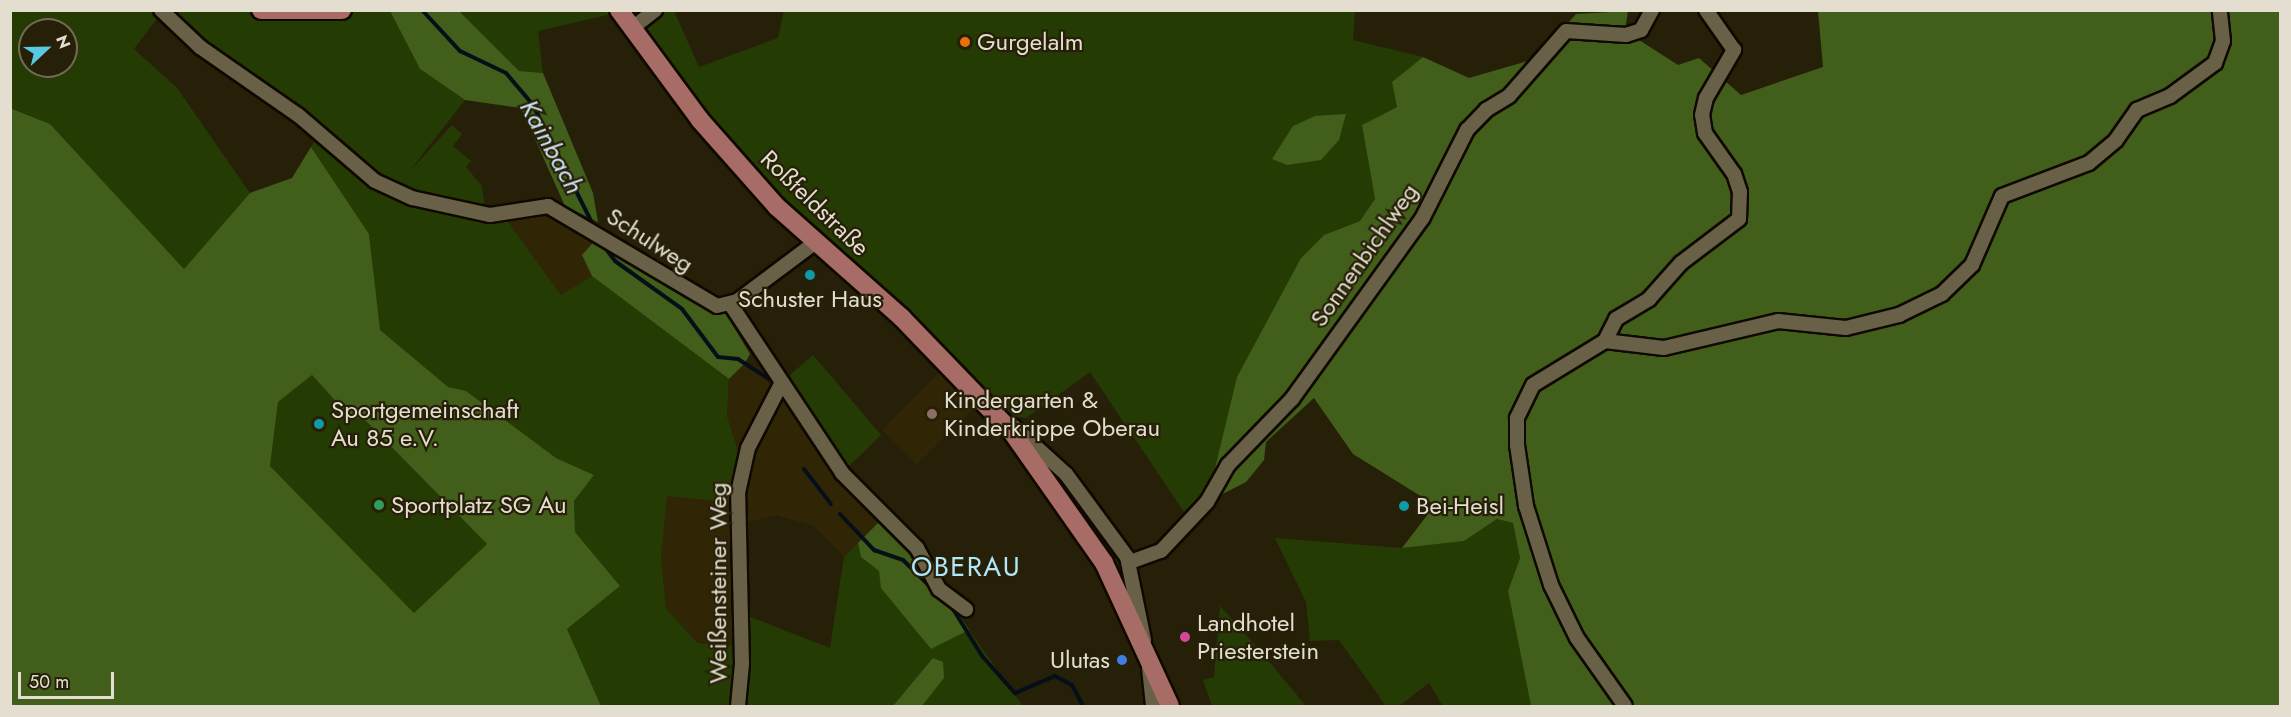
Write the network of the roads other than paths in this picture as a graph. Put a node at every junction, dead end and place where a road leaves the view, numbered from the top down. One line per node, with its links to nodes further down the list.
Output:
1 (161, 10): 10 (street, Schulweg)
2 (177, 10): 10 (street)
3 (261, 10): 4 (main road)
4 (342, 10)
5 (619, 10): 11 (main road, Roßfeldstraße)
6 (655, 10): 11 (street)
7 (1653, 10): 17 (street, Sonnenbichlweg)
8 (1706, 10): 14 (street)
9 (2220, 10): 14 (street)
10 (178, 25): 13 (street, Schulweg)
11 (631, 29): 12 (main road, Roßfeldstraße)
12 (816, 242): 13 (street); 16 (main road, Roßfeldstraße)
13 (731, 305): 15 (street)
14 (1605, 342): 23 (street)
15 (782, 382): 18 (street); 20 (street, Weißensteiner Weg)
16 (997, 413): 17 (street, Roßfeldstraße); 19 (main road, Roßfeldstraße)
17 (1130, 562): 19 (street, Roßfeldstraße)
18 (966, 609)
19 (1147, 655): 21 (street); 22 (main road, Roßfeldstraße)
20 (738, 706)
21 (1153, 706)
22 (1170, 706)
23 (1625, 706)

